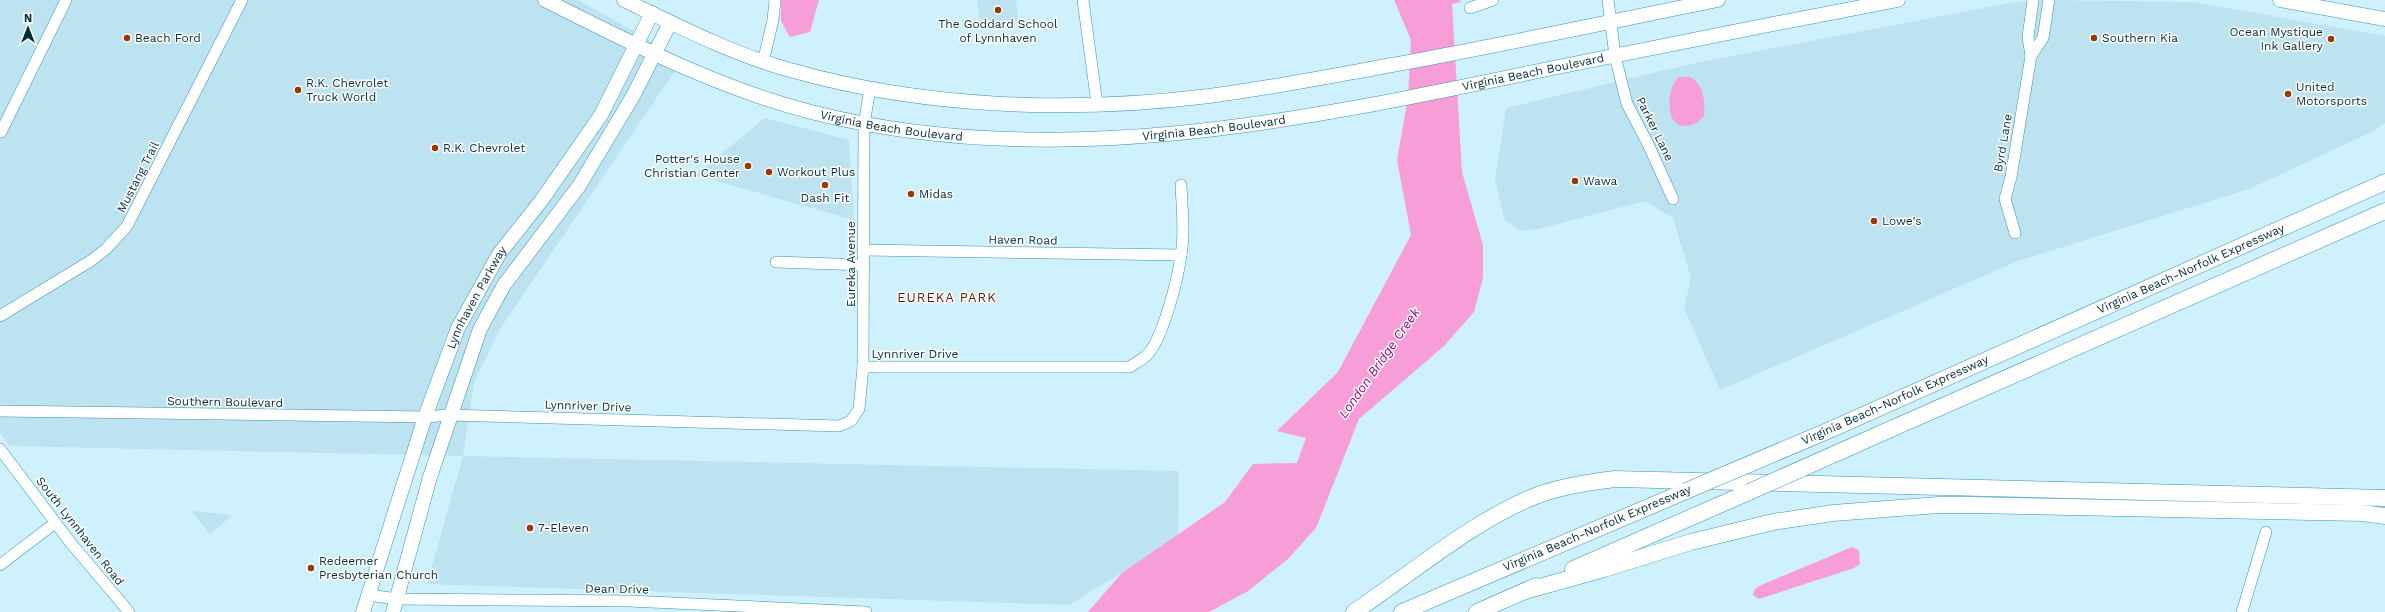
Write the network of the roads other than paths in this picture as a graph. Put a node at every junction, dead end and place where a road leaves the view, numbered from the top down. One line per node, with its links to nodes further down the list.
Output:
1 (66, 0): 27 (street)
2 (242, 0): 37 (street, Mustang Trail)
3 (545, 0): 19 (main road, Virginia Beach Boulevard)
4 (624, 0): 15 (main road)
5 (775, 0): 23 (street)
6 (1083, 0): 25 (street)
7 (1493, 0): 14 (street)
8 (1608, 0): 17 (street, Parker Lane)
9 (1718, 0): 17 (main road)
10 (1898, 0): 21 (main road, Virginia Beach Boulevard)
11 (2033, 0): 22 (street, Byrd Lane)
12 (2049, 0): 22 (street, Byrd Lane)
13 (2288, 1): 16 (main road)
14 (1470, 8)
15 (652, 13): 18 (main road); 19 (main road, Lynnhaven Parkway)
16 (2385, 19)
17 (1610, 22): 21 (street, Parker Lane); 25 (main road)
18 (670, 23): 20 (main road, Lynnhaven Parkway); 23 (main road)
19 (636, 46): 20 (main road, Virginia Beach Boulevard); 41 (main road, Lynnhaven Parkway)
20 (655, 55): 26 (main road, Virginia Beach Boulevard); 40 (main road, Lynnhaven Parkway)
21 (1616, 56): 26 (main road, Virginia Beach Boulevard); 30 (street, Parker Lane)
22 (2031, 56): 32 (street, Byrd Lane)
23 (763, 62): 24 (main road)
24 (870, 89): 25 (main road); 26 (street, Eureka Avenue)
25 (1097, 104)
26 (864, 124): 33 (street, Eureka Avenue)
27 (1, 132)
28 (2385, 182): 56 (highway, Virginia Beach-Norfolk Expressway, bridge)
29 (1181, 185): 34 (street, Lynnriver Drive)
30 (1673, 199)
31 (2385, 211): 48 (highway, Virginia Beach-Norfolk Expressway, bridge)
32 (2015, 233)
33 (864, 250): 34 (street, Haven Road); 36 (street, Eureka Avenue)
34 (1181, 255): 38 (street, Lynnriver Drive)
35 (776, 262): 36 (street)
36 (864, 265): 38 (street, Eureka Avenue)
37 (0, 316)
38 (863, 367): 40 (street, Lynnriver Drive)
39 (0, 411): 41 (street, Southern Boulevard)
40 (450, 415): 41 (street, Southern Boulevard); 50 (main road, Lynnhaven Parkway)
41 (425, 417): 49 (main road, Lynnhaven Parkway)
42 (0, 449): 45 (street, South Lynnhaven Road)
43 (2385, 498): 55 (highway)
44 (2385, 516): 48 (highway)
45 (55, 523): 47 (street); 52 (street, South Lynnhaven Road)
46 (2266, 532): 58 (street)
47 (0, 565)
48 (1525, 591): 57 (highway, Virginia Beach-Norfolk Expressway)
49 (368, 595): 50 (street, Dean Drive); 53 (main road, Lynnhaven Parkway)
50 (395, 606): 51 (street, Dean Drive)
51 (802, 611): 54 (street, Dean Drive)
52 (129, 612)
53 (363, 612)
54 (866, 612)
55 (1354, 612)
56 (1402, 612)
57 (1477, 612)
58 (2242, 612)

